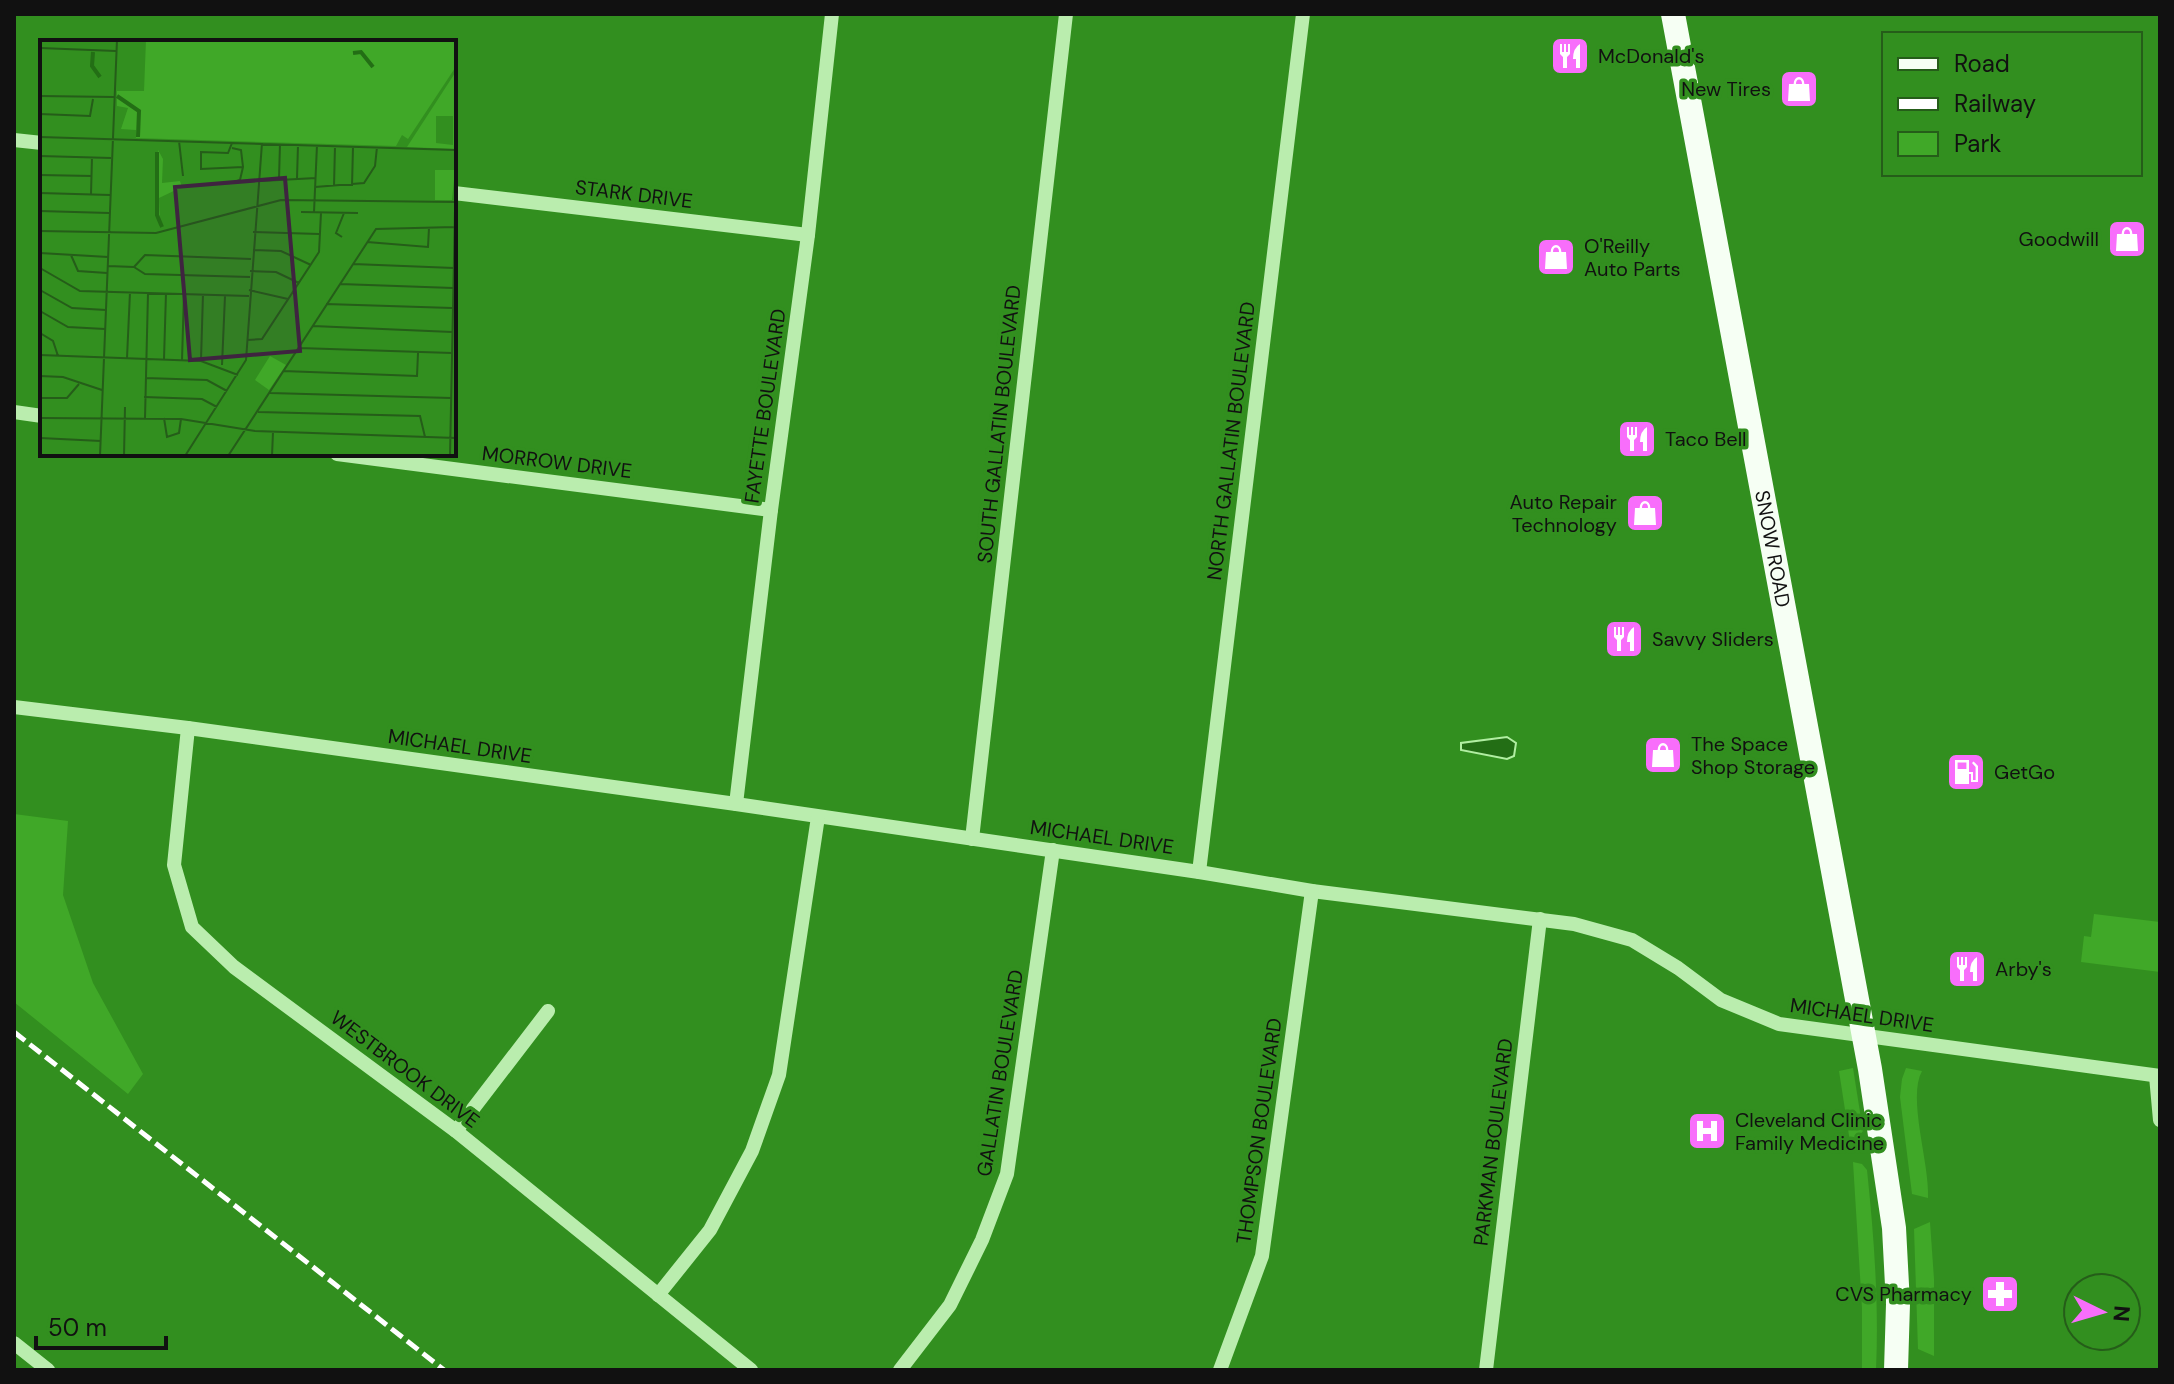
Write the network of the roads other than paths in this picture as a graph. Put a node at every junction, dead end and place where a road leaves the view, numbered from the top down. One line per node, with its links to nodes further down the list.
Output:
1 (832, 14): 8 (street, FAYETTE BOULEVARD)
2 (1066, 14): 17 (street, SOUTH GALLATIN BOULEVARD)
3 (1303, 14): 19 (street, NORTH GALLATIN BOULEVARD)
4 (1673, 14): 23 (main road, SNOW ROAD)
5 (14, 140): 6 (street)
6 (40, 143)
7 (456, 193): 8 (street, STARK DRIVE)
8 (808, 235): 12 (street, FAYETTE BOULEVARD)
9 (14, 412): 10 (street)
10 (40, 416)
11 (352, 456): 12 (street, MORROW DRIVE)
12 (771, 510): 15 (street, FAYETTE BOULEVARD)
13 (14, 707): 14 (street, MICHAEL DRIVE)
14 (188, 728): 15 (street, MICHAEL DRIVE); 26 (street, WESTBROOK DRIVE)
15 (736, 804): 16 (street, MICHAEL DRIVE)
16 (818, 817): 17 (street, MICHAEL DRIVE); 27 (street)
17 (972, 839): 18 (street, MICHAEL DRIVE)
18 (1053, 850): 19 (street, MICHAEL DRIVE); 31 (street, GALLATIN BOULEVARD)
19 (1199, 872): 20 (street, MICHAEL DRIVE)
20 (1312, 891): 21 (street, MICHAEL DRIVE); 32 (street, THOMPSON BOULEVARD)
21 (1540, 919): 23 (street, MICHAEL DRIVE); 33 (street, PARKMAN BOULEVARD)
22 (548, 1011): 26 (street)
23 (1865, 1037): 24 (street, MICHAEL DRIVE); 34 (main road, SNOW ROAD)
24 (2158, 1076): 25 (street)
25 (2160, 1120)
26 (456, 1131): 27 (street, WESTBROOK DRIVE)
27 (658, 1295): 30 (street, WESTBROOK DRIVE)
28 (14, 1343): 29 (street)
29 (41, 1367)
30 (751, 1370)
31 (900, 1370)
32 (1220, 1370)
33 (1486, 1370)
34 (1896, 1370)

